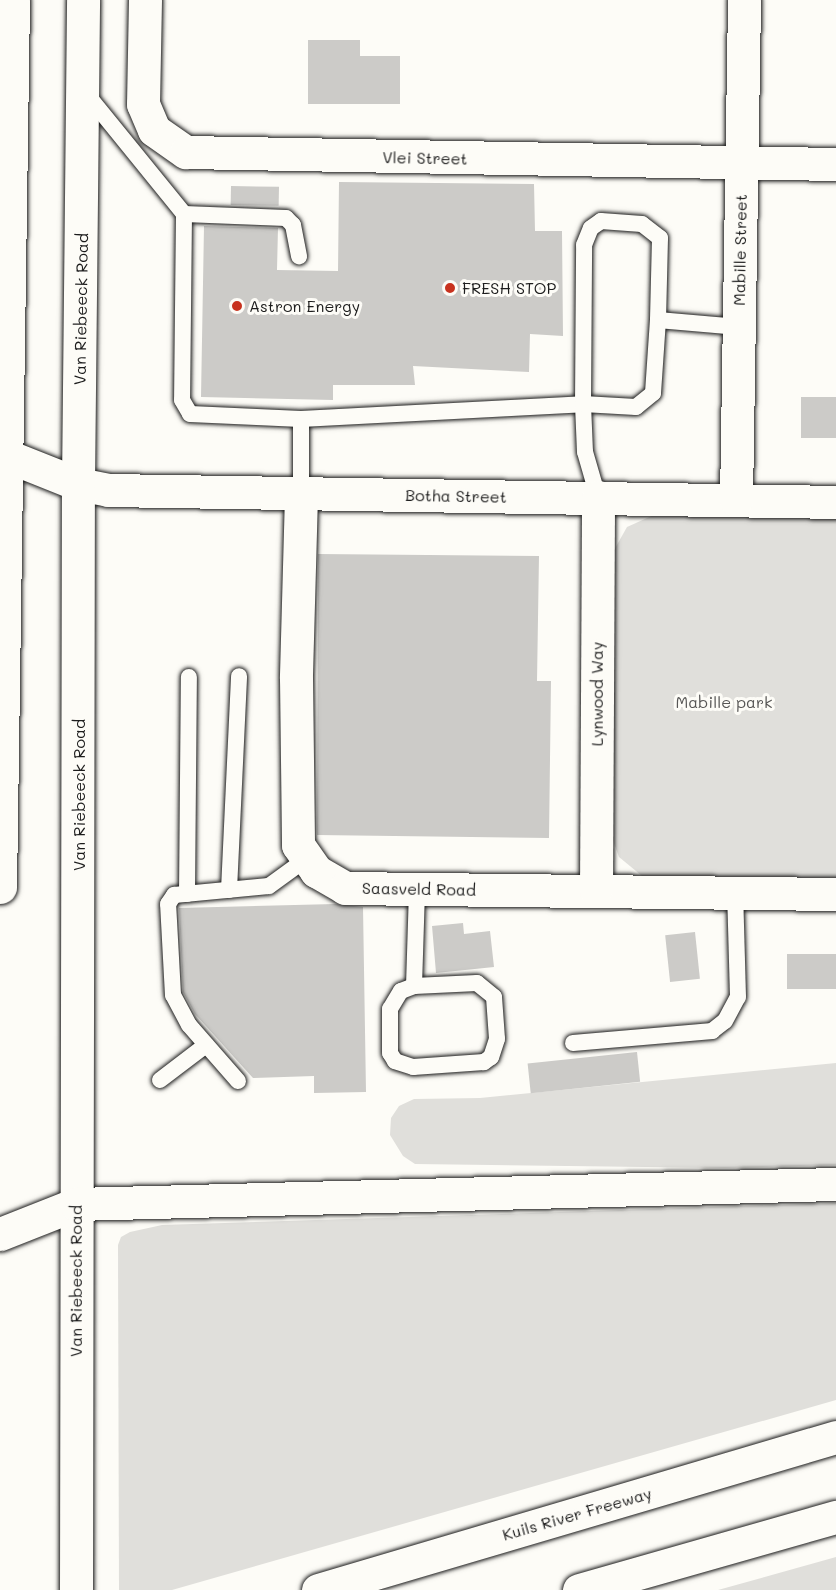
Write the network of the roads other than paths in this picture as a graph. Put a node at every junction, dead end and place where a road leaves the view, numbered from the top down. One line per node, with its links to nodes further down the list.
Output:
1 (13, 0): 14 (main road)
2 (83, 0): 5 (main road, Van Riebeeck Road)
3 (145, 0): 6 (main road, Vlei Street)
4 (744, 0): 6 (main road, Mabille Street)
5 (82, 89): 8 (lane); 15 (main road, Van Riebeeck Road)
6 (741, 163): 7 (main road, Vlei Street); 11 (main road, Mabille Street)
7 (836, 164)
8 (184, 214): 9 (lane); 13 (lane)
9 (299, 256)
10 (658, 320): 11 (lane); 12 (lane); 12 (lane)
11 (739, 327): 18 (main road, Mabille Street)
12 (583, 404): 13 (lane); 17 (lane)
13 (301, 419): 16 (lane)
14 (4, 455): 15 (main road, Botha Street); 22 (main road)
15 (78, 484): 16 (main road, Botha Street); 37 (main road, Van Riebeeck Road)
16 (301, 495): 17 (main road, Botha Street); 23 (main road)
17 (598, 497): 18 (main road, Botha Street); 27 (main road, Lynwood Way)
18 (736, 500): 19 (main road, Botha Street)
19 (836, 502)
20 (239, 676): 26 (lane)
21 (189, 677): 29 (lane)
22 (0, 785): 24 (main road)
23 (306, 859): 25 (main road, Saasveld Road); 26 (lane)
24 (0, 887)
25 (417, 889): 27 (main road, Saasveld Road); 31 (lane)
26 (229, 890): 29 (lane)
27 (596, 891): 28 (main road, Saasveld Road)
28 (735, 892): 30 (main road, Saasveld Road); 32 (lane)
29 (187, 894): 33 (lane)
30 (836, 894)
31 (414, 986): 31 (lane)
32 (573, 1043)
33 (206, 1045): 34 (lane); 35 (lane)
34 (160, 1080)
35 (238, 1081)
36 (836, 1184): 37 (main road)
37 (76, 1204): 38 (main road); 41 (main road, Van Riebeeck Road)
38 (0, 1234)
39 (836, 1437): 42 (main road, Kuils River Freeway)
40 (836, 1517): 43 (main road)
41 (75, 1590)
42 (318, 1590)
43 (579, 1590)

